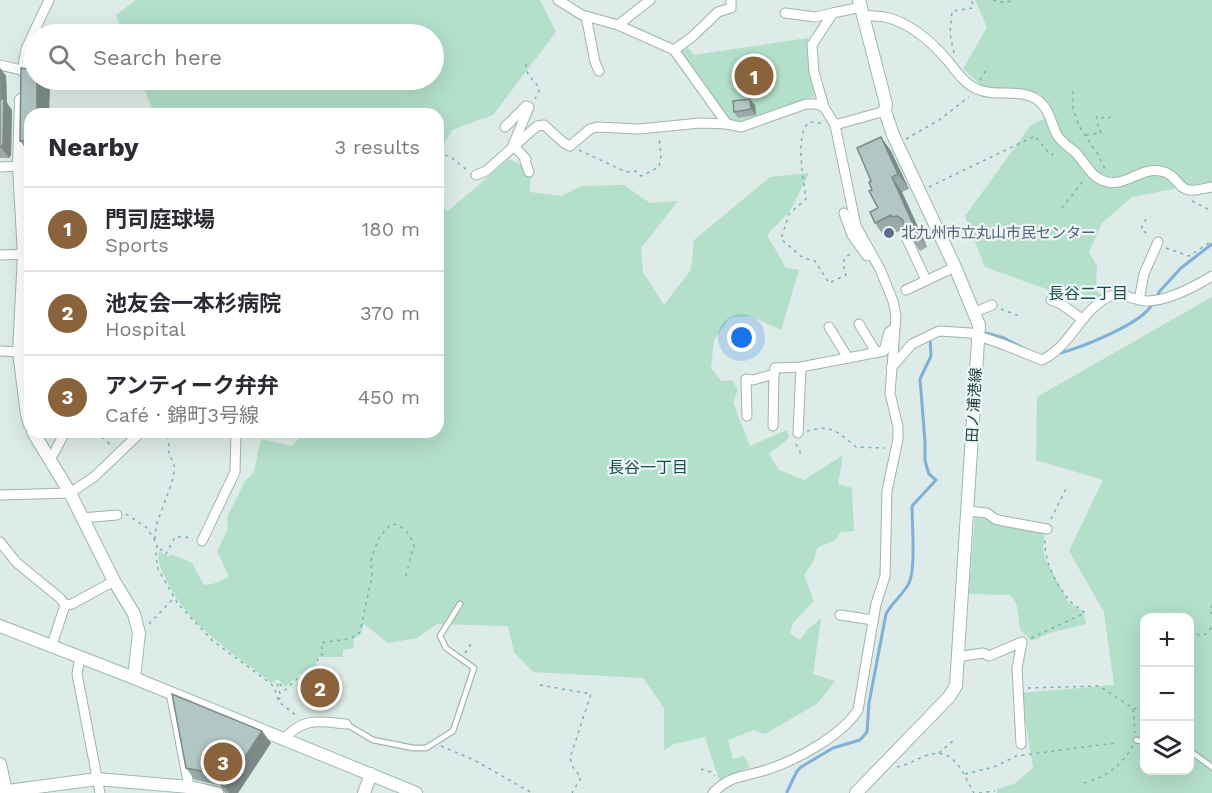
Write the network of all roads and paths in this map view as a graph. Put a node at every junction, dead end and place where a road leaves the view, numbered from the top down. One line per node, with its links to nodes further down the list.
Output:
1 (49, 0): 12 (street)
2 (558, 0): 11 (street)
3 (650, 0): 13 (street)
4 (731, 0): 14 (street)
5 (972, 0): 20 (path)
6 (993, 0): 7 (path)
7 (1013, 0)
8 (861, 7): 10 (street); 20 (street); 27 (street, 田ノ浦港線)
9 (785, 13): 10 (street)
10 (833, 13): 25 (street)
11 (586, 16): 13 (street); 19 (street)
12 (38, 24)
13 (618, 25): 14 (street)
14 (674, 50): 31 (street)
15 (526, 64): 24 (path)
16 (0, 65): 18 (street)
17 (988, 67): 21 (path)
18 (24, 71)
19 (599, 71)
20 (957, 71): 21 (street)
21 (976, 89): 35 (path); 42 (street)
22 (26, 90): 26 (street)
23 (1073, 92): 34 (path)
24 (529, 107): 33 (street); 36 (street)
25 (824, 107): 30 (street); 31 (street)
26 (25, 108)
27 (885, 111): 30 (street); 60 (street, 田ノ浦港線)
28 (24, 114): 40 (street)
29 (1112, 116): 34 (path)
30 (834, 123): 57 (path); 61 (street)
31 (726, 124): 32 (street)
32 (658, 127): 37 (street); 37 (path)
33 (505, 128)
34 (1085, 135): 45 (path)
35 (902, 140)
36 (513, 146): 37 (street); 43 (street); 44 (street)
37 (570, 146)
38 (1057, 148): 48 (path)
39 (444, 154): 44 (path)
40 (19, 166): 41 (street); 53 (street)
41 (0, 167)
42 (1089, 171): 45 (street); 49 (path)
43 (529, 172)
44 (476, 175)
45 (1109, 183): 47 (street)
46 (1212, 187): 47 (street)
47 (1182, 188): 50 (path)
48 (925, 189)
49 (1062, 208)
50 (1212, 211)
51 (844, 213): 61 (street)
52 (1146, 219): 56 (path)
53 (24, 221)
54 (906, 237): 63 (street)
55 (1212, 241): 56 (path)
56 (1157, 243): 66 (street)
57 (857, 253)
58 (24, 254): 59 (street)
59 (0, 255)
60 (955, 267): 63 (street); 74 (street, 田ノ浦港線)
61 (880, 269): 73 (street)
62 (1212, 276): 66 (street)
63 (926, 280): 64 (street)
64 (906, 290)
65 (1051, 300): 70 (street)
66 (1139, 300): 70 (street)
67 (992, 305): 68 (street); 69 (path)
68 (980, 310)
69 (1019, 316)
70 (1082, 319): 74 (street)
71 (859, 324): 76 (street)
72 (829, 327): 78 (street)
73 (895, 327): 76 (street); 80 (street)
74 (978, 335): 80 (street); 98 (street, 田ノ浦港線)
75 (0, 351): 77 (street)
76 (876, 352): 78 (street)
77 (24, 354)
78 (848, 358): 79 (street)
79 (801, 367): 81 (street); 84 (street)
80 (891, 368): 91 (street)
81 (774, 374): 82 (street); 83 (street)
82 (747, 416)
83 (773, 426)
84 (798, 433): 91 (path); 93 (path)
85 (37, 438): 94 (street)
86 (62, 438): 94 (street)
87 (103, 438): 92 (path)
88 (134, 438): 92 (street)
89 (167, 438): 102 (path)
90 (236, 438): 104 (street)
91 (896, 450): 114 (street)
92 (119, 451): 96 (street)
93 (801, 454)
94 (49, 458): 96 (street)
95 (1066, 489): 101 (path)
96 (70, 493): 97 (street); 100 (street)
97 (0, 495)
98 (968, 511): 101 (street); 123 (street, 田ノ浦港線)
99 (117, 515): 100 (street); 102 (path)
100 (82, 518): 107 (street)
101 (1047, 529): 120 (path)
102 (155, 539): 105 (path)
103 (0, 542): 110 (street)
104 (202, 542): 105 (path)
105 (158, 548): 108 (path)
106 (405, 579): 129 (path)
107 (114, 581): 110 (street); 117 (street)
108 (173, 598): 117 (path); 129 (path)
109 (460, 604): 124 (lane)
110 (65, 605): 121 (street)
111 (1212, 605): 112 (path)
112 (1212, 614)
113 (840, 615): 114 (street)
114 (873, 620): 152 (street)
115 (0, 626): 121 (street)
116 (1212, 627): 118 (path)
117 (138, 630): 125 (street)
118 (1194, 633)
119 (473, 642): 124 (path)
120 (1022, 642): 123 (street); 127 (street)
121 (51, 645): 122 (street)
122 (80, 657): 125 (street); 149 (street)
123 (957, 657): 164 (street, 田ノ浦港線)
124 (461, 659): 140 (lane)
125 (134, 678): 128 (street)
126 (540, 685): 162 (path)
127 (1018, 689): 131 (path); 139 (street)
128 (171, 693): 135 (street); 153 (street)
129 (278, 700): 132 (path)
130 (1140, 706): 131 (path)
131 (1133, 710): 136 (path)
132 (299, 718)
133 (346, 724): 135 (street); 140 (lane)
134 (955, 739): 141 (path)
135 (283, 740): 147 (street)
136 (1136, 740): 137 (lane); 150 (path)
137 (1140, 741)
138 (1115, 742): 148 (path)
139 (1021, 744)
140 (426, 748): 161 (path)
141 (939, 754): 144 (path); 148 (path)
142 (1194, 754): 145 (lane)
143 (0, 764): 155 (street)
144 (892, 765)
145 (1212, 767)
146 (701, 769): 152 (path)
147 (371, 774): 151 (street); 158 (street)
148 (965, 774): 165 (path)
149 (97, 779): 153 (street); 155 (street); 156 (street)
150 (1084, 783)
151 (394, 784): 159 (street); 160 (street)
152 (720, 785): 163 (street)
153 (190, 790): 157 (street)
154 (995, 791): 166 (path)
155 (4, 792)
156 (100, 793)
157 (217, 793)
158 (364, 793)
159 (383, 793)
160 (416, 793)
161 (532, 793)
162 (572, 793)
163 (712, 793)
164 (856, 793)
165 (975, 793)
166 (979, 793)

